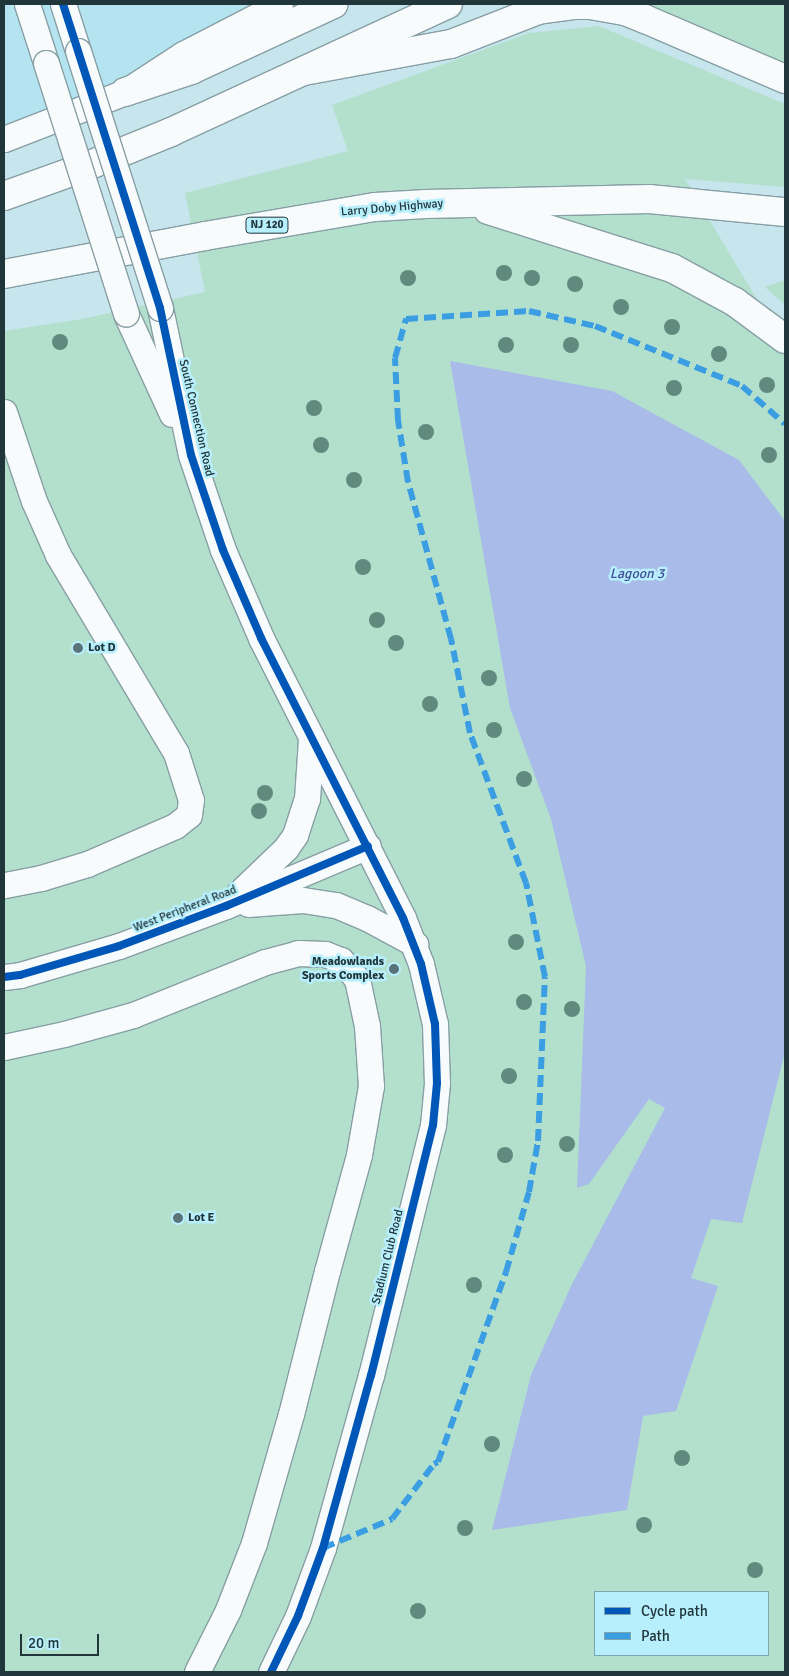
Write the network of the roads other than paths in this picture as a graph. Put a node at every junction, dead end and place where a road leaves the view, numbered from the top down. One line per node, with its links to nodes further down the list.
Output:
1 (27, 4): 16 (street, South Connection Road, bridge)
2 (63, 4): 16 (street, South Connection Road, bridge)
3 (280, 4): 8 (street)
4 (334, 4): 8 (highway)
5 (448, 4): 6 (highway)
6 (304, 71): 7 (highway); 10 (highway)
7 (785, 79)
8 (125, 92): 9 (street)
9 (4, 139)
10 (4, 196)
11 (468, 203): 12 (highway, Larry Doby Highway / NJ 120); 13 (highway, Larry Doby Highway / NJ 120); 14 (highway)
12 (785, 212)
13 (4, 274)
14 (785, 339)
15 (4, 412): 19 (street)
16 (191, 455): 17 (street, South Connection Road)
17 (311, 738): 18 (street, South Connection Road); 20 (street)
18 (368, 846): 20 (street, West Peripheral Road); 21 (street, Stadium Club Road)
19 (4, 885)
20 (226, 906): 21 (street); 22 (street, West Peripheral Road)
21 (415, 944): 25 (street, Stadium Club Road)
22 (4, 977)
23 (4, 1046): 24 (street)
24 (197, 1672)
25 (271, 1672)

